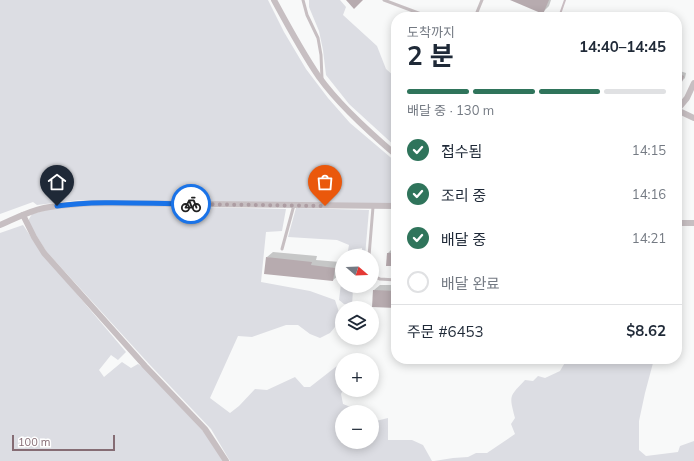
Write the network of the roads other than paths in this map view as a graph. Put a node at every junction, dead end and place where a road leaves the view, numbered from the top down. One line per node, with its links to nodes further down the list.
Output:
1 (274, 0): 7 (street)
2 (303, 0): 7 (lane)
3 (384, 0): 5 (lane)
4 (482, 0): 6 (lane)
5 (416, 12)
6 (477, 12)
7 (322, 81): 12 (street)
8 (694, 83): 9 (street)
9 (682, 104)
10 (682, 112): 11 (street)
11 (694, 118)
12 (391, 151)
13 (294, 205): 14 (street); 16 (street); 22 (lane)
14 (373, 206): 15 (street); 23 (lane)
15 (391, 206)
16 (23, 215): 21 (street); 26 (street)
17 (682, 220): 20 (street)
18 (694, 222): 20 (street)
19 (682, 223): 20 (street)
20 (687, 223)
21 (0, 225)
22 (282, 249)
23 (370, 249)
24 (379, 279): 25 (lane)
25 (391, 280)
26 (226, 461)

